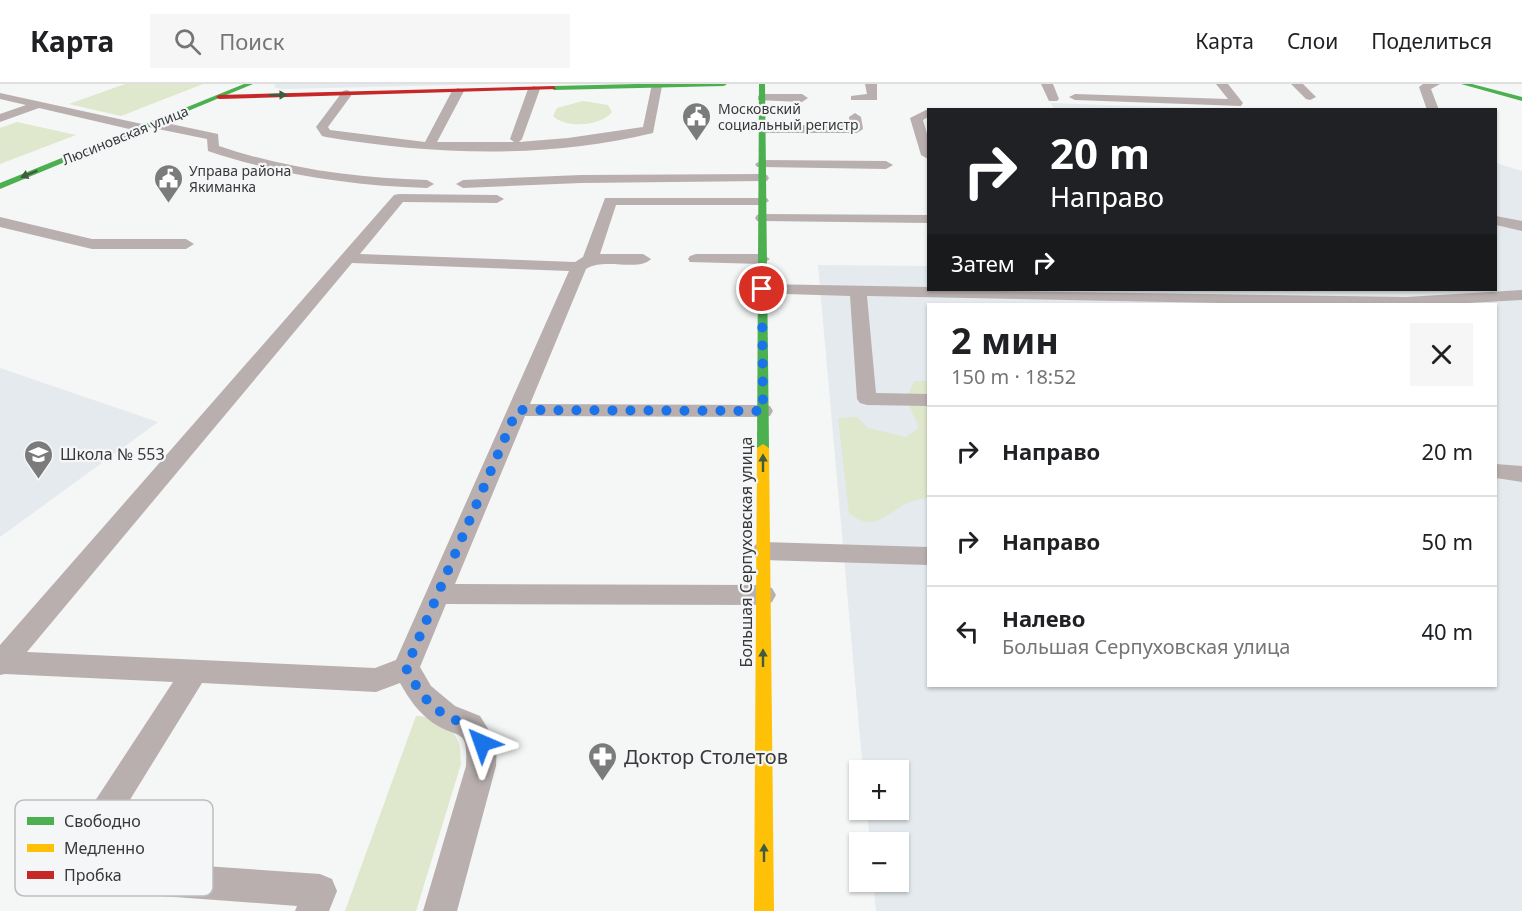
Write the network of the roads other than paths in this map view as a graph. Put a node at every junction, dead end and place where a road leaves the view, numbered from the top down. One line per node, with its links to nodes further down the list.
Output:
1 (250, 84): 16 (main road, Люсиновская улица)
2 (724, 84): 10 (main road)
3 (871, 84): 20 (lane)
4 (1047, 84): 22 (lane)
5 (1120, 84): 21 (lane)
6 (1222, 84): 21 (lane)
7 (1297, 84): 18 (lane)
8 (1434, 84): 26 (lane)
9 (1464, 84): 23 (main road)
10 (656, 86): 11 (main road); 33 (lane)
11 (529, 87): 12 (main road); 32 (lane)
12 (458, 91): 14 (main road); 33 (lane)
13 (762, 91): 19 (lane); 31 (main road, Большая Серпуховская улица)
14 (347, 93): 16 (main road, one-way to 14); 33 (lane)
15 (0, 96): 24 (lane)
16 (219, 97): 30 (main road, Люсиновская улица)
17 (1075, 97): 21 (lane)
18 (1310, 97)
19 (802, 98)
20 (855, 98)
21 (1128, 98): 25 (lane)
22 (1053, 99)
23 (1522, 99)
24 (39, 105): 29 (lane); 30 (lane)
25 (1133, 108)
26 (1432, 108)
27 (927, 113): 34 (lane)
28 (855, 117): 31 (lane)
29 (0, 118)
30 (147, 126): 36 (lane); 37 (main road, Люсиновская улица, one-way to 37)
31 (762, 129): 36 (main road, Большая Серпуховская улица)
32 (516, 139)
33 (428, 147)
34 (927, 152)
35 (886, 165): 36 (lane)
36 (762, 171): 39 (main road, Большая Серпуховская улица)
37 (0, 186)
38 (497, 199): 45 (lane)
39 (762, 209): 40 (lane); 48 (main road, Большая Серпуховская улица); 49 (lane)
40 (927, 219)
41 (1497, 221): 43 (lane)
42 (0, 222): 44 (lane)
43 (1522, 226)
44 (186, 244)
45 (347, 258): 49 (lane); 63 (lane)
46 (643, 259): 49 (lane)
47 (696, 259): 48 (lane)
48 (762, 259): 50 (main road, Большая Серпуховская улица)
49 (585, 263): 55 (lane)
50 (762, 289): 51 (lane); 56 (main road, Большая Серпуховская улица)
51 (858, 291): 53 (lane); 54 (lane)
52 (1522, 295): 53 (lane)
53 (1407, 303)
54 (927, 400)
55 (517, 410): 56 (lane); 61 (lane)
56 (763, 411): 59 (main road, Большая Серпуховская улица, one-way to 56)
57 (1497, 471): 58 (lane)
58 (1522, 474)
59 (763, 551): 60 (lane); 62 (main road, Большая Серпуховская улица)
60 (927, 556)
61 (437, 594): 62 (lane); 64 (lane)
62 (763, 595): 70 (main road, Большая Серпуховская улица, one-way to 62)
63 (1, 662): 65 (lane)
64 (406, 668): 65 (lane); 69 (lane)
65 (194, 672): 66 (lane)
66 (113, 800)
67 (213, 883): 68 (lane)
68 (312, 911)
69 (440, 911)
70 (764, 911)

